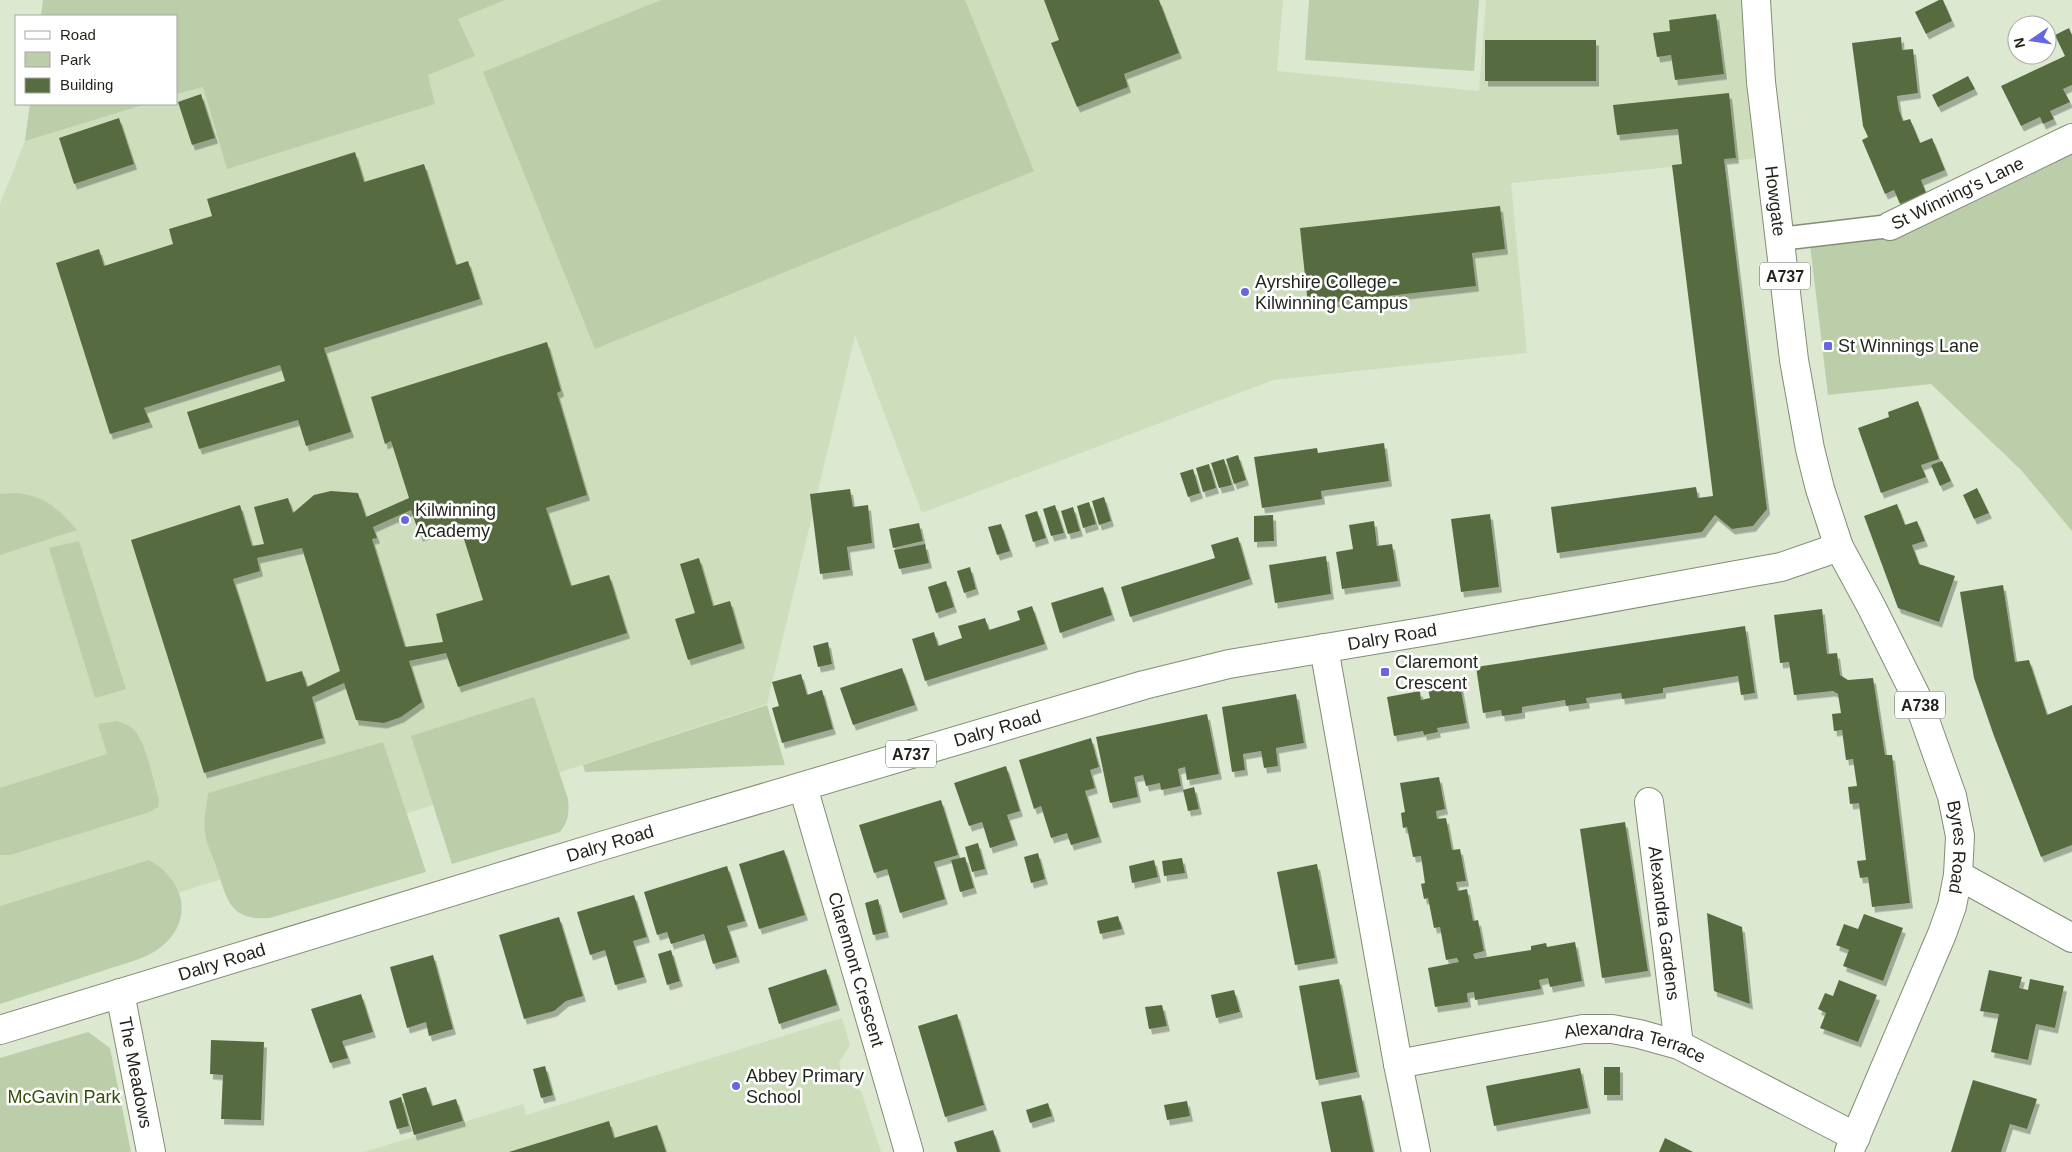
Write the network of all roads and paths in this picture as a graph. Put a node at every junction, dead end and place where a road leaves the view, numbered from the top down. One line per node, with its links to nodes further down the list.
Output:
1 (1756, 0): 4 (main road, Howgate / A737)
2 (2072, 138): 3 (main road, St Winning's Lane)
3 (1890, 226): 4 (street, St Winning's Lane)
4 (1780, 240): 5 (main road, Howgate / A737)
5 (1839, 547): 6 (main road, Dalry Road / A737); 9 (main road, Byres Road / A738)
6 (1324, 648): 7 (main road, Dalry Road / A737); 14 (main road)
7 (803, 787): 11 (main road, Dalry Road / A737); 17 (main road, Claremont Crescent)
8 (1649, 802): 13 (main road, Alexandra Gardens)
9 (1958, 875): 10 (main road); 15 (main road, Byres Road / A738)
10 (2072, 938)
11 (120, 993): 12 (main road, Dalry Road / A737); 16 (main road, The Meadows)
12 (0, 1030)
13 (1679, 1044): 14 (main road, Alexandra Terrace); 15 (main road, Alexandra Terrace)
14 (1398, 1064): 18 (main road)
15 (1853, 1145)
16 (151, 1152)
17 (908, 1152)
18 (1416, 1152)

